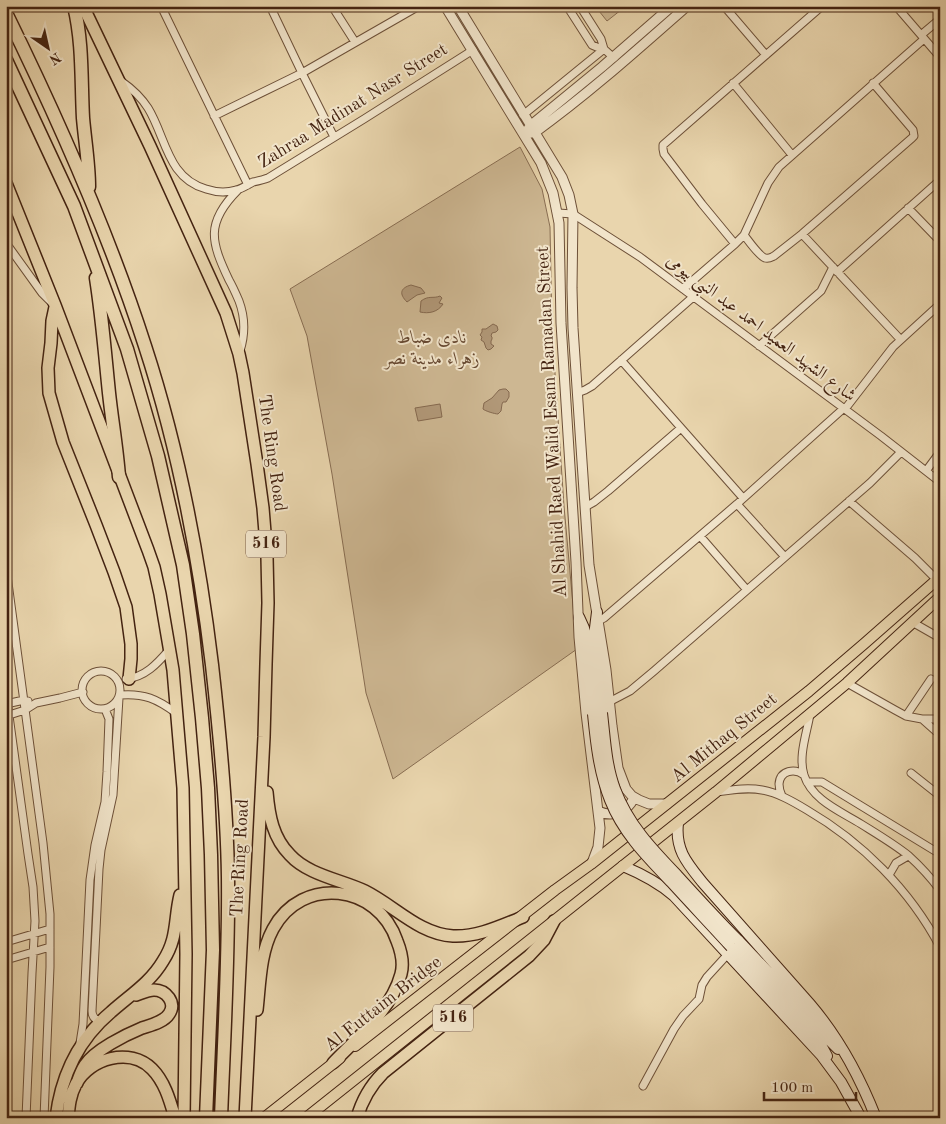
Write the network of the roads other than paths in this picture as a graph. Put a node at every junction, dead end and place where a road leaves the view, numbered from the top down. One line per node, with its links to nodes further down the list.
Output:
1 (74, 6): 41 (highway)
2 (83, 6): 28 (highway, The Ring Road / 516)
3 (161, 6): 32 (street, Zahraa Madinat Nasr Street)
4 (270, 6): 27 (street)
5 (332, 6): 19 (street)
6 (419, 6): 19 (street)
7 (446, 6): 21 (street, Al Shahid Raed Walid Esam Ramadan Street)
8 (458, 6): 31 (street, Al Shahid Raed Walid Esam Ramadan Street)
9 (567, 6): 20 (street)
10 (580, 6): 20 (street)
11 (672, 6): 24 (street)
12 (686, 6): 26 (street)
13 (724, 6): 22 (street)
14 (822, 6): 22 (street)
15 (896, 6): 18 (street)
16 (6, 13): 41 (highway, The Ring Road)
17 (940, 19): 18 (street)
18 (923, 37): 23 (street); 30 (street)
19 (355, 42): 27 (street)
20 (604, 49): 24 (street); 31 (street)
21 (473, 50): 34 (street, Al Shahid Raed Walid Esam Ramadan Street); 35 (street, Zahraa Madinat Nasr Street)
22 (766, 54): 29 (street)
23 (940, 57)
24 (614, 58): 26 (street)
25 (6, 60): 50 (highway, The Ring Road)
26 (605, 71): 33 (street)
27 (302, 73): 32 (street); 35 (street)
28 (118, 80): 40 (street); 58 (highway, The Ring Road / 516)
29 (733, 83): 36 (street); 49 (street)
30 (873, 83): 36 (street); 45 (street)
31 (523, 115): 33 (street, Al Shahid Raed Walid Esam Ramadan Street)
32 (214, 116): 39 (street, Zahraa Madinat Nasr Street)
33 (532, 129): 34 (street); 44 (street, Al Shahid Raed Walid Esam Ramadan Street)
34 (524, 134): 43 (street, Al Shahid Raed Walid Esam Ramadan Street)
35 (334, 137): 39 (street, Zahraa Madinat Nasr Street)
36 (792, 155): 46 (street)
37 (940, 180): 42 (street)
38 (6, 183): 55 (highway)
39 (248, 185): 40 (street, Zahraa Madinat Nasr Street)
40 (238, 190): 58 (street)
41 (89, 197): 150 (highway, The Ring Road)
42 (908, 208): 47 (street); 51 (street)
43 (558, 213): 44 (street, شارع الشهيد العميد احمد عبد النبى بيومى); 68 (street, Al Shahid Raed Walid Esam Ramadan Street)
44 (573, 214): 52 (street, شارع الشهيد العميد احمد عبد النبى بيومى); 60 (street, Al Shahid Raed Walid Esam Ramadan Street)
45 (802, 234): 46 (street); 51 (street)
46 (744, 235): 49 (street)
47 (940, 241)
48 (6, 244): 55 (street)
49 (735, 244): 52 (street)
50 (92, 250): 66 (highway); 149 (highway, The Ring Road)
51 (835, 269): 56 (street); 57 (street)
52 (683, 289): 53 (street, شارع الشهيد العميد احمد عبد النبى بيومى)
53 (693, 297): 57 (street, شارع الشهيد العميد احمد عبد النبى بيومى); 59 (street)
54 (940, 304): 56 (street)
55 (55, 306): 66 (highway); 86 (highway)
56 (900, 339): 61 (street)
57 (759, 346): 61 (street, شارع الشهيد العميد احمد عبد النبى بيومى)
58 (238, 354): 105 (highway, The Ring Road / 516)
59 (620, 360): 60 (street); 62 (street)
60 (577, 393): 67 (street, Al Shahid Raed Walid Esam Ramadan Street)
61 (844, 409): 63 (street, شارع الشهيد العميد احمد عبد النبى بيومى); 70 (street)
62 (681, 428): 70 (street); 73 (street)
63 (901, 452): 65 (street, شارع الشهيد العميد احمد عبد النبى بيومى); 71 (street)
64 (940, 452): 65 (street)
65 (926, 471): 69 (street, شارع الشهيد العميد احمد عبد النبى بيومى)
66 (119, 477): 84 (highway)
67 (583, 478): 68 (street); 73 (street, Al Shahid Raed Walid Esam Ramadan Street)
68 (571, 479): 81 (street, Al Shahid Raed Walid Esam Ramadan Street)
69 (940, 482)
70 (743, 498): 72 (street)
71 (849, 501): 75 (street); 77 (street)
72 (737, 504): 74 (street); 75 (street)
73 (585, 507): 80 (street, Al Shahid Raed Walid Esam Ramadan Street)
74 (700, 536): 78 (street); 80 (street)
75 (785, 557): 78 (street)
76 (6, 568): 91 (street)
77 (938, 579): 112 (main road, Al Mithaq Street)
78 (747, 590): 92 (street)
79 (940, 597): 82 (main road, Al Mithaq Street)
80 (597, 616): 92 (street, Al Shahid Raed Walid Esam Ramadan Street); 98 (main road)
81 (579, 617): 98 (main road); 113 (street, Al Shahid Raed Walid Esam Ramadan Street)
82 (912, 622): 83 (street); 87 (main road, Al Mithaq Street)
83 (940, 638)
84 (170, 650): 86 (street); 97 (highway)
85 (932, 679): 101 (street)
86 (123, 680): 88 (street); 90 (street)
87 (847, 683): 99 (main road, Al Mithaq Street); 101 (street)
88 (83, 692): 93 (street); 95 (street)
89 (6, 694): 94 (street)
90 (119, 696): 95 (street); 97 (street); 134 (street)
91 (24, 700): 93 (street); 94 (street); 96 (street)
92 (610, 702): 111 (street, Al Shahid Raed Walid Esam Ramadan Street)
93 (36, 703): 96 (street)
94 (7, 704): 100 (street)
95 (105, 709): 134 (street)
96 (25, 710): 100 (street); 126 (street)
97 (176, 712): 121 (highway)
98 (598, 714): 130 (main road, bridge)
99 (810, 714): 107 (street); 108 (main road, Al Mithaq Street)
100 (8, 716): 127 (street)
101 (906, 716): 103 (street)
102 (940, 718): 103 (street)
103 (922, 719): 104 (street)
104 (940, 735)
105 (264, 738): 124 (highway, 516); 138 (highway, The Ring Road / 516)
106 (910, 773): 110 (street)
107 (806, 778): 109 (street); 115 (street); 116 (street)
108 (716, 792): 109 (street); 114 (main road, Al Mithaq Street)
109 (782, 796): 120 (street)
110 (940, 796)
111 (634, 798): 112 (street); 113 (street)
112 (667, 804): 118 (main road, Al Mithaq Street)
113 (598, 811): 118 (street, Al Shahid Raed Walid Esam Ramadan Street)
114 (678, 823): 117 (main road); 119 (main road, Al Mithaq Street)
115 (938, 850)
116 (908, 856): 120 (street); 123 (street)
117 (686, 862): 122 (main road); 139 (main road)
118 (591, 864): 124 (main road, Al Mithaq Street)
119 (623, 866): 122 (main road); 125 (main road, Al Mithaq Street)
120 (888, 875): 131 (street)
121 (185, 882): 135 (highway); 148 (highway)
122 (660, 885): 130 (main road)
123 (940, 890)
124 (522, 917): 140 (main road, Al Futtaim Bridge)
125 (554, 921): 153 (main road); 154 (highway, 516)
126 (50, 929): 127 (street); 129 (street)
127 (35, 933): 128 (street); 132 (street)
128 (6, 942)
129 (50, 947): 132 (street); 144 (street)
130 (732, 947): 139 (main road); 142 (street); 155 (main road)
131 (940, 947)
132 (33, 952): 133 (street); 143 (street)
133 (6, 960)
134 (89, 987): 136 (street); 137 (street)
135 (130, 997): 136 (highway); 141 (highway)
136 (101, 1021): 137 (highway)
137 (80, 1047): 145 (highway)
138 (248, 1051): 140 (highway, 516); 151 (highway, The Ring Road / 516)
139 (847, 1056): 156 (main road)
140 (333, 1064): 152 (main road, Al Futtaim Bridge)
141 (77, 1083): 146 (highway); 147 (highway)
142 (642, 1086)
143 (26, 1118)
144 (44, 1118)
145 (56, 1118)
146 (68, 1118)
147 (175, 1118)
148 (184, 1118)
149 (206, 1118)
150 (221, 1118)
151 (244, 1118)
152 (264, 1118)
153 (306, 1118)
154 (357, 1118)
155 (861, 1118)
156 (876, 1118)

